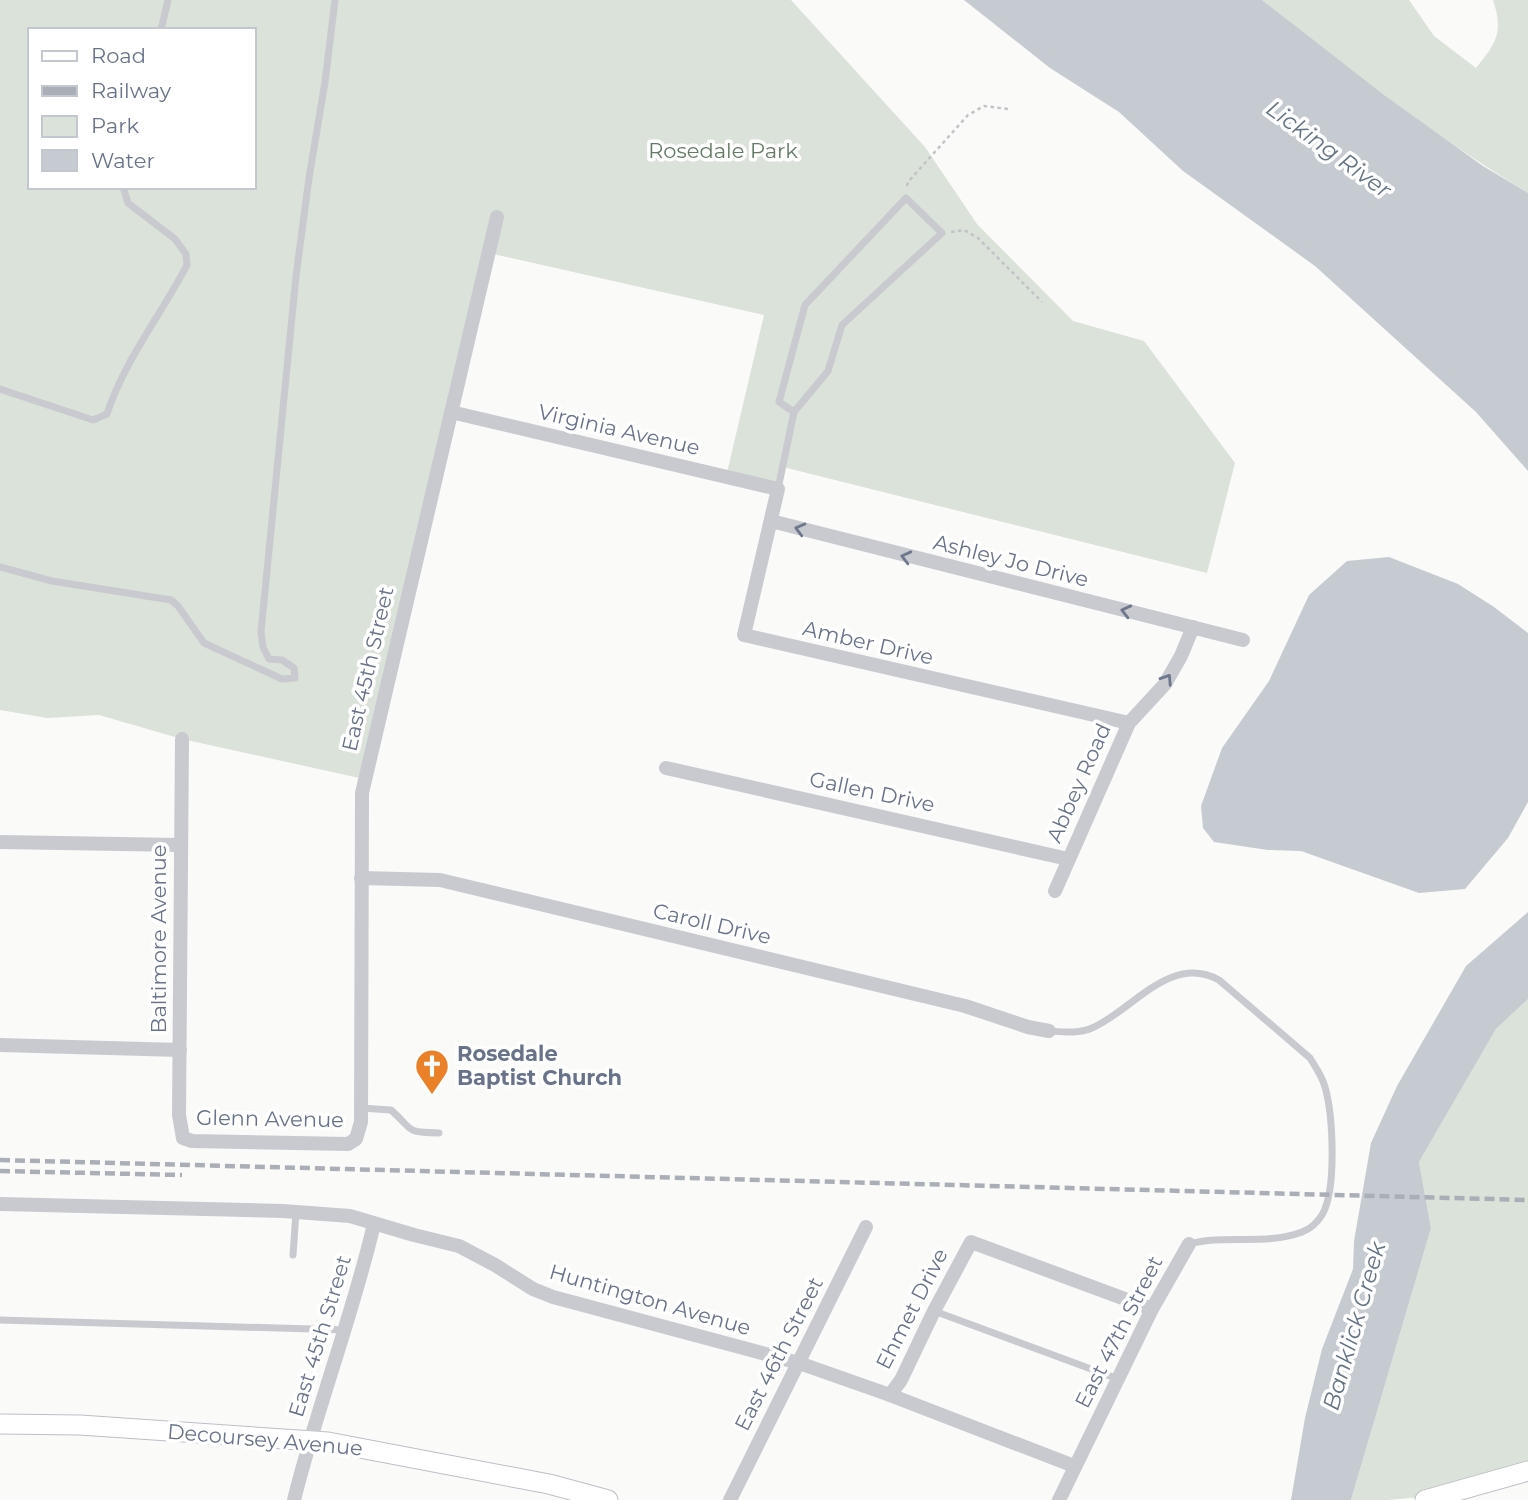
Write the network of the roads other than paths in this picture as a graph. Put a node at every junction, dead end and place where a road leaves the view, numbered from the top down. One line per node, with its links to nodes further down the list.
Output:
1 (168, 0): 3 (lane)
2 (335, 0): 11 (lane)
3 (161, 28)
4 (124, 189): 6 (lane)
5 (497, 217): 7 (street, East 45th Street)
6 (0, 388)
7 (451, 412): 9 (street, Virginia Avenue); 20 (street, East 45th Street)
8 (794, 412): 8 (lane); 9 (lane)
9 (778, 489): 10 (street, Amber Drive)
10 (771, 521): 12 (street, Ashley Jo Drive, one-way to 10); 14 (street, Amber Drive)
11 (0, 568)
12 (1193, 627): 13 (street, Ashley Jo Drive); 14 (street, Abbey Road, one-way to 12)
13 (1243, 640)
14 (1129, 723): 19 (street, Abbey Road)
15 (182, 739): 18 (street, Baltimore Avenue)
16 (666, 768): 19 (street, Gallen Drive)
17 (0, 842): 18 (street)
18 (180, 845): 24 (street, Baltimore Avenue)
19 (1068, 859): 21 (street, Abbey Road)
20 (361, 878): 22 (street, Caroll Drive); 25 (street, East 45th Street)
21 (1055, 891)
22 (1049, 1031): 33 (lane, East 47th Street)
23 (0, 1045): 24 (street)
24 (180, 1049): 27 (street, Baltimore Avenue)
25 (361, 1108): 26 (lane); 28 (street, East 45th Street)
26 (439, 1133)
27 (183, 1138): 28 (street, Glenn Avenue)
28 (356, 1139)
29 (0, 1204): 30 (street, Huntington Avenue)
30 (296, 1212): 31 (street, Huntington Avenue); 34 (lane)
31 (374, 1224): 38 (street, East 45th Street); 39 (street, Huntington Avenue)
32 (866, 1227): 39 (street, East 46th Street)
33 (1189, 1244): 35 (street, East 47th Street)
34 (293, 1255)
35 (1152, 1309): 36 (street, Ehmet Drive); 40 (street, East 47th Street)
36 (934, 1311): 40 (lane); 41 (street, Ehmet Drive)
37 (0, 1320): 38 (lane)
38 (345, 1330): 43 (street, East 45th Street)
39 (799, 1363): 41 (street, Huntington Avenue); 49 (street, East 46th Street)
40 (1118, 1379): 44 (street, East 47th Street)
41 (890, 1395): 44 (street, Huntington Avenue)
42 (0, 1424): 43 (main road, Decoursey Avenue)
43 (309, 1441): 47 (street, East 45th Street); 48 (main road, Decoursey Avenue)
44 (1074, 1466): 50 (street, East 47th Street)
45 (1528, 1471): 46 (main road)
46 (1433, 1498)
47 (294, 1500)
48 (608, 1500)
49 (730, 1500)
50 (1059, 1500)

